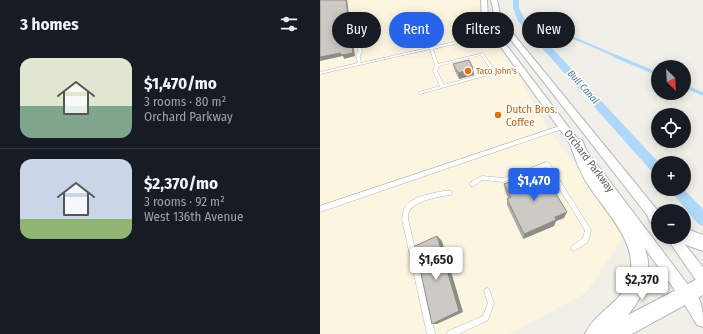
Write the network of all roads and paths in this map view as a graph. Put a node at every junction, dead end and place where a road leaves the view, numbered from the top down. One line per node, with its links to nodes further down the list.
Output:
1 (484, 0): 3 (street, Orchard Parkway)
2 (494, 0): 4 (street, Orchard Parkway)
3 (485, 12)
4 (497, 12)
5 (514, 39): 19 (street, Orchard Parkway)
6 (359, 48): 9 (lane)
7 (431, 48): 9 (lane); 10 (lane)
8 (504, 48): 14 (street, Orchard Parkway)
9 (360, 64): 11 (lane)
10 (437, 65): 12 (lane); 12 (lane)
11 (320, 73)
12 (443, 87): 13 (lane)
13 (420, 93)
14 (563, 127): 15 (street, Orchard Parkway); 18 (lane)
15 (577, 144): 25 (street, Orchard Parkway); 30 (main road)
16 (473, 184): 23 (lane)
17 (449, 193): 28 (lane)
18 (320, 209)
19 (651, 210)
20 (691, 239): 21 (main road)
21 (703, 243)
22 (677, 244): 24 (street)
23 (574, 248)
24 (703, 278)
25 (695, 290): 27 (street, Orchard Parkway); 31 (main road)
26 (487, 291): 29 (lane)
27 (703, 319)
28 (431, 334)
29 (451, 334)
30 (595, 334)
31 (612, 334)

